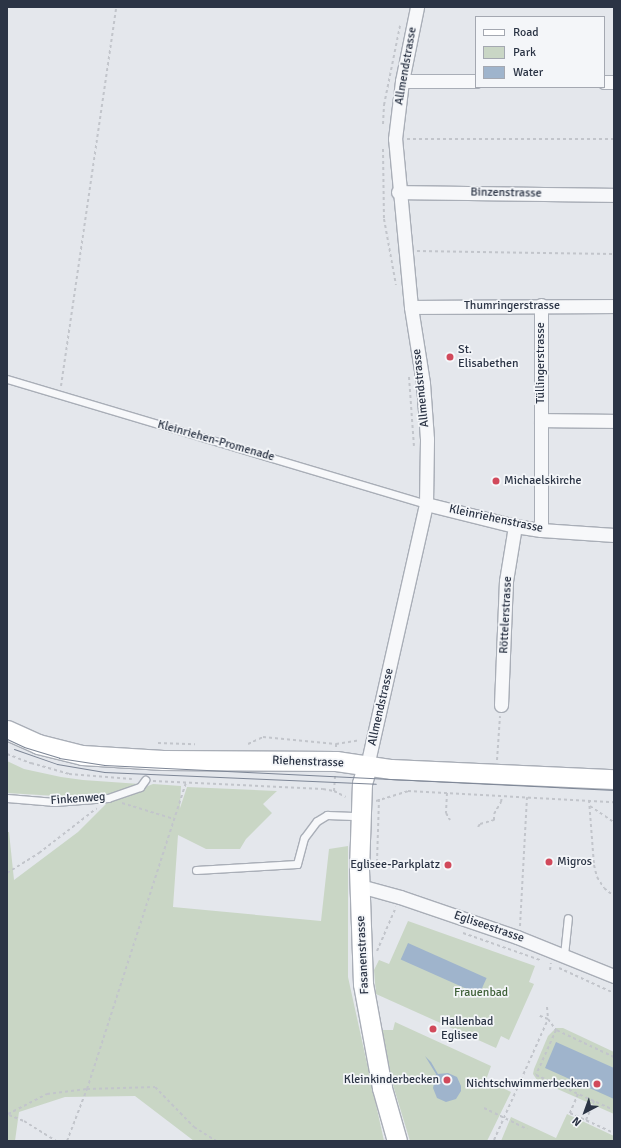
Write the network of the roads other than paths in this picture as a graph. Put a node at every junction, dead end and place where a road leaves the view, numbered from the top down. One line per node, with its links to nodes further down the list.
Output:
1 (417, 7): 2 (street, Allmendstrasse)
2 (402, 81): 3 (street); 4 (street, Allmendstrasse)
3 (475, 81)
4 (398, 192): 5 (street, Binzenstrasse); 8 (street, Allmendstrasse)
5 (614, 195)
6 (541, 305): 7 (street, Thumringerstrasse); 8 (street, Thumringerstrasse); 10 (street, Tüllingerstrasse)
7 (614, 306)
8 (411, 307): 12 (street, Allmendstrasse)
9 (7, 379): 12 (lane, Kleinriehen-Promenade)
10 (541, 420): 11 (street, Tüllingerstrasse); 14 (street, Tüllingerstrasse)
11 (614, 421)
12 (426, 504): 13 (street, Kleinriehenstrasse); 18 (street, Allmendstrasse)
13 (515, 526): 14 (street, Kleinriehenstrasse); 16 (street, Röttelerstrasse)
14 (541, 530): 15 (street, Kleinriehenstrasse)
15 (614, 535)
16 (501, 705)
17 (7, 730): 18 (main road, Riehenstrasse)
18 (367, 766): 19 (main road, Riehenstrasse); 22 (main road, Fasanenstrasse)
19 (614, 779)
20 (145, 780): 21 (lane, Finkenweg)
21 (7, 798)
22 (360, 816): 23 (lane); 24 (main road, Fasanenstrasse)
23 (196, 870)
24 (360, 886): 26 (street, Egliseestrasse); 28 (main road, Fasanenstrasse)
25 (568, 918): 26 (lane)
26 (564, 955): 27 (street, Egliseestrasse)
27 (614, 976)
28 (397, 1141)

